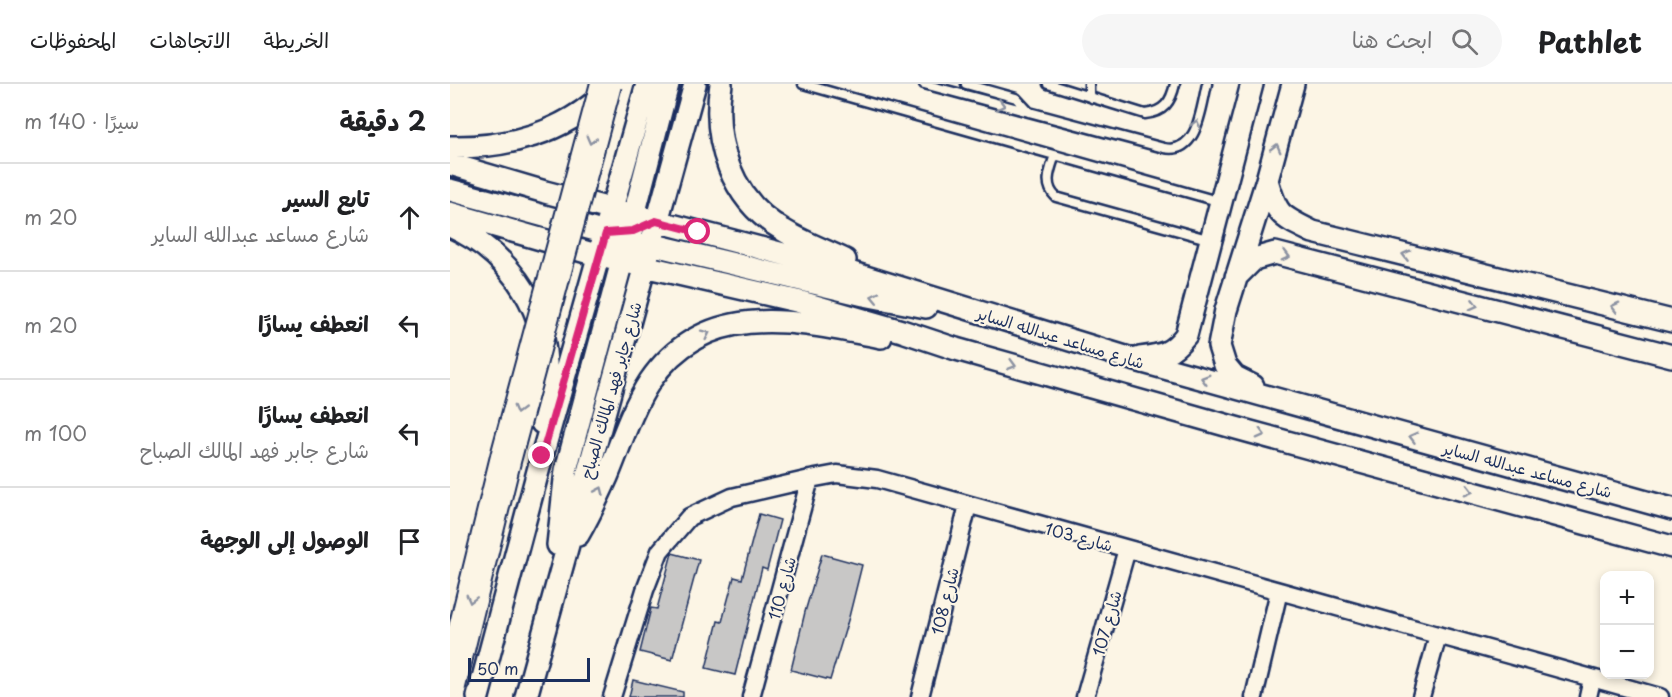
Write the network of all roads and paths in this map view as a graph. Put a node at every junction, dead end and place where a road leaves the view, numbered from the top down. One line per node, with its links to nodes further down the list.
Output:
1 (606, 84): 54 (highway, one-way to 54, bridge)
2 (614, 84): 18 (street)
3 (647, 84): 24 (street)
4 (668, 84): 28 (street)
5 (695, 84): 26 (street)
6 (722, 84): 33 (street)
7 (803, 84): 19 (lane)
8 (924, 84): 17 (lane, one-way to 17)
9 (966, 84): 17 (lane)
10 (1048, 84): 16 (lane)
11 (1089, 84): 16 (lane)
12 (1175, 84): 16 (lane)
13 (1207, 84): 17 (lane, one-way to 13)
14 (1252, 84): 23 (street)
15 (1293, 84): 21 (street, one-way to 15)
16 (1092, 98)
17 (1030, 112)
18 (450, 147)
19 (1055, 155): 23 (lane); 29 (lane)
20 (450, 164): 24 (street, شارع مساعد عبدالله الساير)
21 (1267, 180): 32 (street); 37 (street, one-way to 21)
22 (450, 190): 28 (street)
23 (1222, 202): 29 (street)
24 (613, 210): 28 (street, شارع مساعد عبدالله الساير)
25 (450, 213): 30 (street, شارع مساعد عبدالله الساير)
26 (656, 221): 28 (street, شارع مساعد عبدالله الساير); 33 (street, شارع مساعد عبدالله الساير)
27 (450, 226): 43 (street)
28 (628, 238): 30 (street, شارع مساعد عبدالله الساير); 31 (street, شارع مساعد عبدالله الساير); 36 (street, one-way to 28); 50 (street)
29 (1211, 240): 34 (street)
30 (600, 256): 43 (street)
31 (645, 266): 39 (street, شارع مساعد عبدالله الساير); 49 (street, شارع جابر فهد المالك الصباح)
32 (1236, 277): 35 (street); 38 (street, one-way to 38)
33 (885, 282): 36 (street, شارع مساعد عبدالله الساير)
34 (1196, 300): 35 (street); 41 (street)
35 (1226, 310): 42 (street)
36 (974, 311): 41 (street, شارع مساعد عبدالله الساير)
37 (1663, 319): 38 (street)
38 (1645, 348): 40 (street)
39 (956, 349): 47 (street, شارع مساعد عبدالله الساير, one-way to 47); 49 (street, one-way to 39)
40 (1672, 356)
41 (1132, 359): 42 (street, شارع مساعد عبدالله الساير, one-way to 41)
42 (1277, 400): 46 (street, شارع مساعد عبدالله الساير, one-way to 42)
43 (542, 456): 55 (street)
44 (810, 479): 45 (street, شارع 103); 57 (street, شارع 103); 58 (street, شارع 110)
45 (968, 506): 48 (street, شارع 103); 59 (street, شارع 108)
46 (1672, 509)
47 (1672, 547)
48 (1127, 549): 51 (street, شارع 103); 60 (street, شارع 107)
49 (562, 561): 50 (street, شارع جابر فهد المالك الصباح)
50 (557, 581): 56 (street, شارع جابر فهد المالك الصباح)
51 (1280, 591): 52 (street, شارع 103); 61 (street)
52 (1438, 635): 53 (street, شارع 103); 62 (street)
53 (1592, 679): 63 (street); 64 (street, شارع 103)
54 (450, 686)
55 (478, 697)
56 (526, 697)
57 (612, 697)
58 (751, 697)
59 (920, 697)
60 (1085, 697)
61 (1254, 697)
62 (1421, 697)
63 (1588, 697)
64 (1660, 697)

